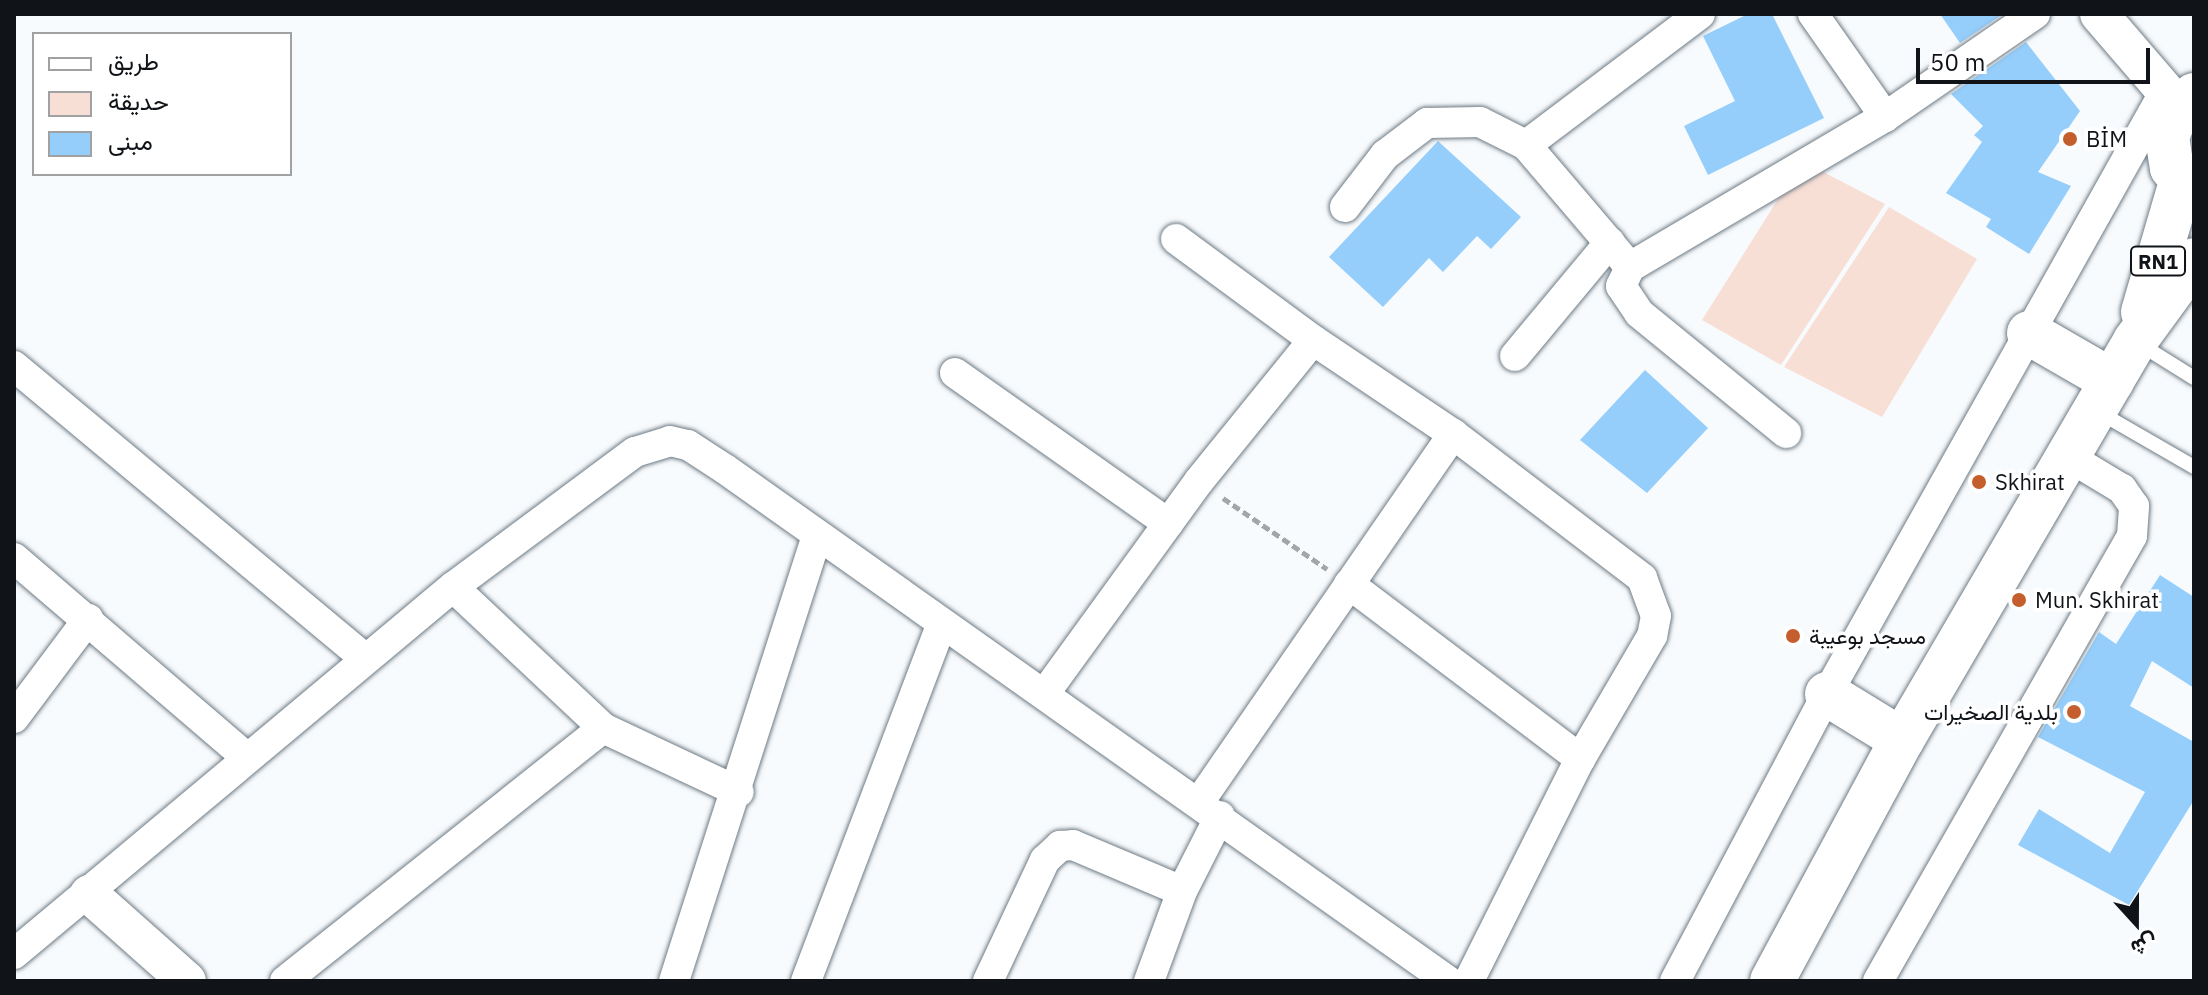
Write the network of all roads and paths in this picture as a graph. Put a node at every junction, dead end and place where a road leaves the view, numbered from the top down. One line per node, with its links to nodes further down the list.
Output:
1 (1700, 14): 7 (street)
2 (1813, 14): 6 (street)
3 (2035, 14): 6 (street)
4 (2099, 14): 5 (street)
5 (2180, 98): 8 (main road, RN1); 14 (street)
6 (1885, 117): 13 (street)
7 (1526, 145): 9 (street); 11 (street)
8 (2187, 187): 16 (main road, RN1)
9 (1345, 207)
10 (1176, 239): 15 (street)
11 (1610, 242): 13 (street); 17 (street)
12 (2194, 260): 16 (main road, RN1)
13 (1630, 267): 22 (street)
14 (2029, 333): 21 (main road); 36 (street)
15 (1313, 340): 23 (street); 26 (street)
16 (2135, 341): 20 (lane); 21 (main road, RN1)
17 (1515, 356)
18 (14, 366): 34 (street)
19 (955, 373): 27 (street)
20 (2194, 378)
21 (2104, 396): 24 (main road, RN1); 25 (lane)
22 (1786, 433)
23 (1453, 434): 30 (street); 41 (street)
24 (2069, 457): 39 (main road, RN1); 57 (street)
25 (2194, 467)
26 (1199, 481): 27 (street); 30 (path)
27 (1168, 523): 35 (street)
28 (817, 536): 31 (street); 33 (street); 42 (street)
29 (14, 558): 32 (street)
30 (1349, 584): 41 (street); 43 (street)
31 (453, 587): 34 (street); 38 (street)
32 (88, 619): 37 (street); 40 (street)
33 (941, 626): 35 (street); 50 (street)
34 (365, 658): 40 (street)
35 (1045, 693): 43 (street)
36 (1827, 694): 39 (main road); 55 (street)
37 (14, 718)
38 (603, 728): 42 (street); 48 (street)
39 (1902, 740): 56 (main road, RN1)
40 (247, 758): 45 (street)
41 (1580, 759): 54 (street)
42 (739, 792): 49 (street)
43 (1210, 808): 44 (street); 53 (street)
44 (1182, 891): 51 (street); 52 (street)
45 (89, 894): 46 (street); 47 (street)
46 (16, 949)
47 (187, 981)
48 (285, 981)
49 (674, 981)
50 (806, 981)
51 (988, 981)
52 (1149, 981)
53 (1448, 981)
54 (1469, 981)
55 (1675, 981)
56 (1772, 981)
57 (1878, 981)

